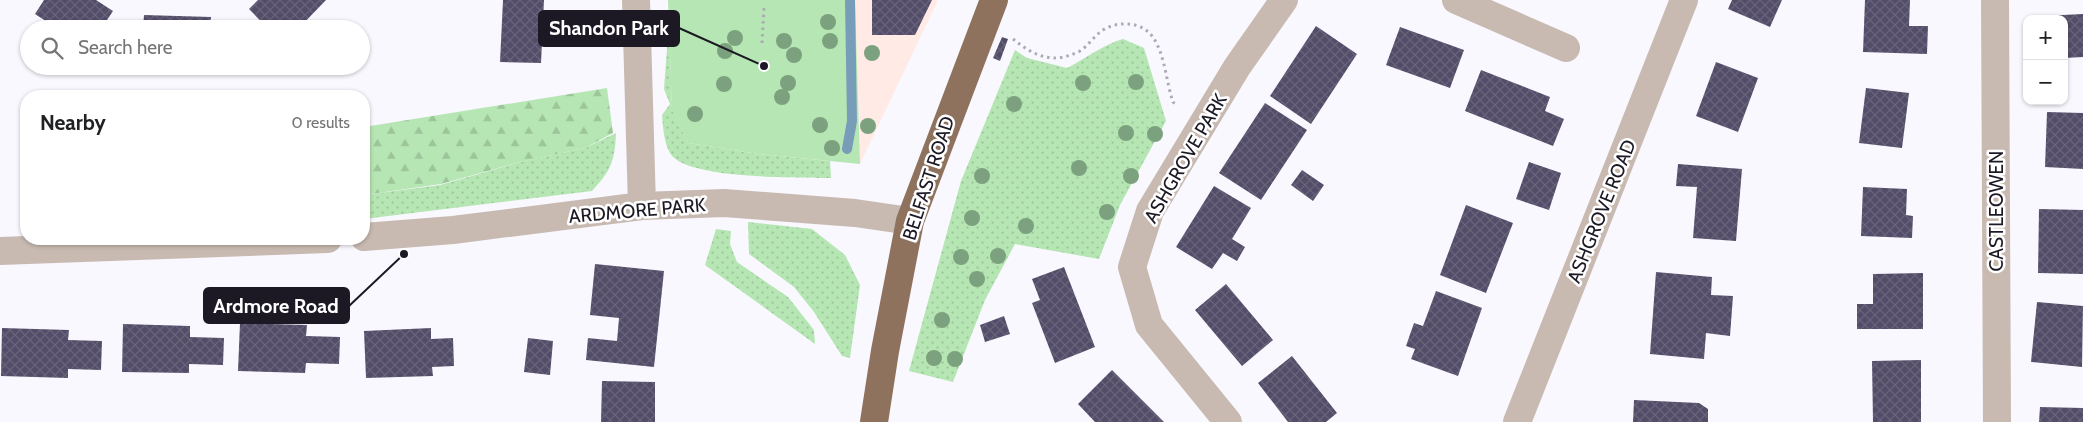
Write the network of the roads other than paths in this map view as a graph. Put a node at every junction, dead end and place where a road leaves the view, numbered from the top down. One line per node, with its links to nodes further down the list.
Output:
1 (636, 0): 8 (street)
2 (994, 0): 9 (highway, BELFAST ROAD)
3 (1284, 0): 14 (street, ASHGROVE PARK)
4 (1456, 0): 7 (street)
5 (1684, 0): 15 (street, ASHGROVE ROAD)
6 (1995, 0): 16 (street, CASTLEOWEN)
7 (1566, 48)
8 (642, 206): 9 (street, ARDMORE PARK); 10 (street, ARDMORE PARK)
9 (910, 221): 13 (highway, BELFAST ROAD)
10 (370, 237)
11 (164, 245): 12 (street)
12 (0, 251)
13 (874, 422)
14 (1228, 422)
15 (1517, 422)
16 (1997, 422)

